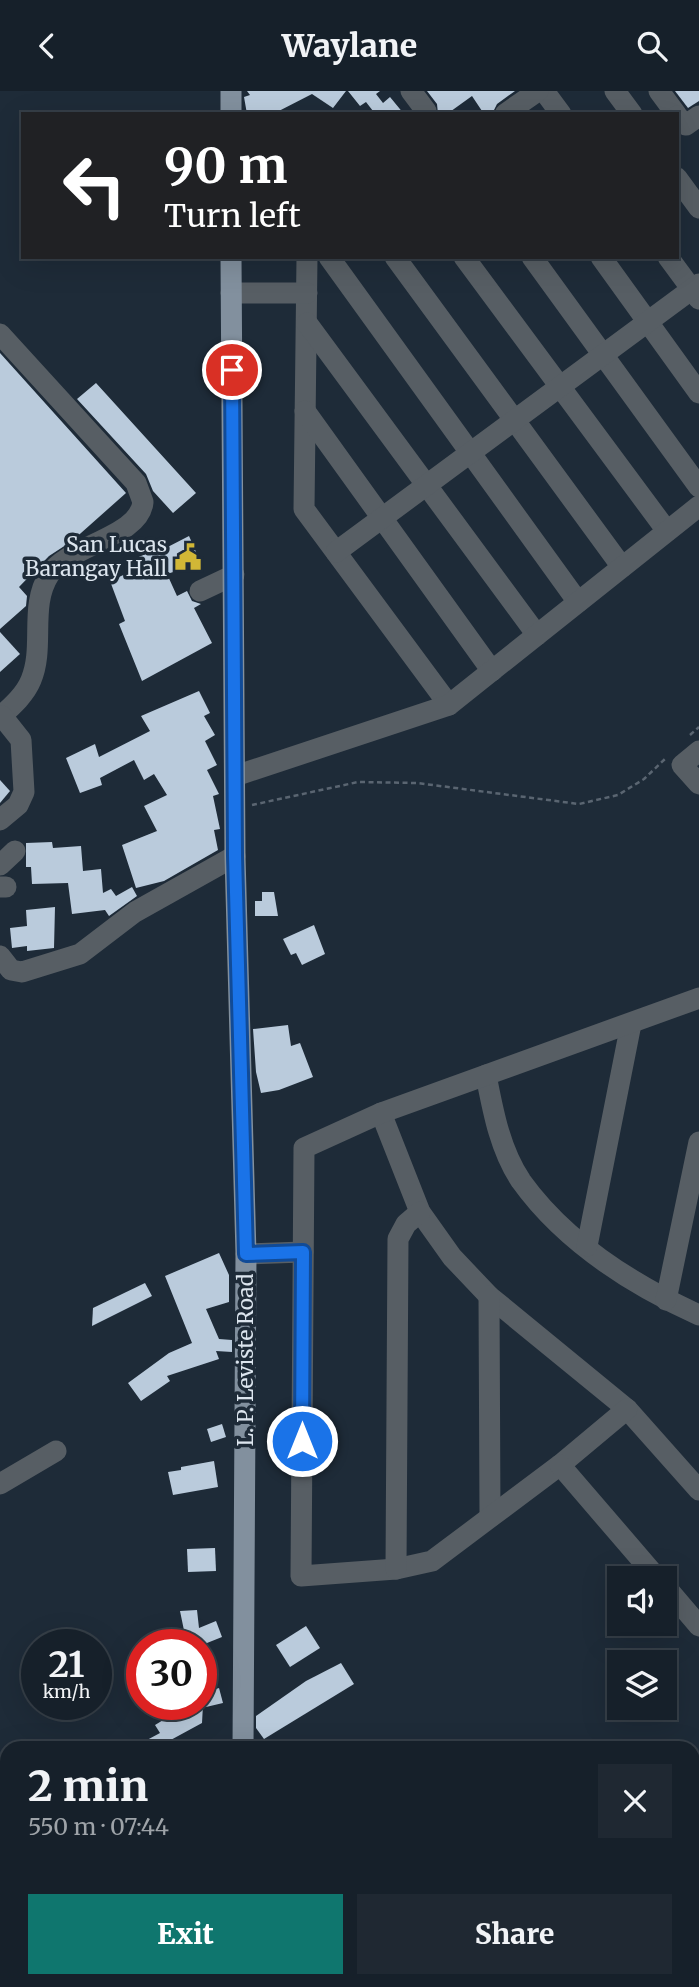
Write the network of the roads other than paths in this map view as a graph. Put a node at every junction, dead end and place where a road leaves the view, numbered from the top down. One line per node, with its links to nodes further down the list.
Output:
1 (231, 91): 8 (main road)
2 (411, 91): 7 (street)
3 (538, 91): 9 (street)
4 (544, 91): 10 (street)
5 (615, 91): 11 (street)
6 (659, 91): 12 (street)
7 (426, 111)
8 (231, 112)
9 (508, 112)
10 (560, 112)
11 (631, 112)
12 (674, 112)
13 (699, 116): 14 (street)
14 (679, 118)
15 (679, 181): 16 (street)
16 (699, 208)
17 (231, 259): 26 (main road, L. P. Leviste Road)
18 (307, 259): 27 (street)
19 (330, 259): 36 (street)
20 (396, 259): 35 (street)
21 (465, 259): 32 (street)
22 (533, 259): 31 (street)
23 (602, 259): 28 (street)
24 (670, 259): 25 (street)
25 (696, 291): 28 (street)
26 (232, 293): 27 (street); 44 (main road, L. P. Leviste Road)
27 (307, 293): 29 (street)
28 (648, 321): 31 (street); 33 (street)
29 (307, 324): 34 (street); 37 (street)
30 (0, 334): 50 (street)
31 (603, 355): 32 (street); 38 (street)
32 (560, 387): 35 (street); 41 (street)
33 (699, 393)
34 (305, 411): 40 (street); 42 (street)
35 (514, 420): 36 (street); 43 (street)
36 (470, 453): 37 (street); 46 (street)
37 (426, 485): 40 (street); 47 (street)
38 (699, 487)
39 (699, 506): 41 (street)
40 (382, 518): 42 (street); 48 (street)
41 (667, 531): 43 (street)
42 (336, 552): 49 (street)
43 (622, 567): 46 (street)
44 (234, 575): 45 (street); 52 (main road, L. P. Leviste Road)
45 (200, 591)
46 (578, 602): 47 (street)
47 (537, 635): 48 (street)
48 (492, 671): 49 (street)
49 (449, 705): 52 (street)
50 (1, 717): 54 (street)
51 (694, 743): 53 (street)
52 (235, 776): 55 (main road, L. P. Leviste Road)
53 (699, 784)
54 (0, 820)
55 (235, 856): 56 (street); 65 (main road, L. P. Leviste Road)
56 (0, 956)
57 (699, 999): 58 (street)
58 (631, 1024): 59 (street); 63 (street)
59 (486, 1075): 60 (street); 63 (street)
60 (381, 1113): 62 (street); 64 (street)
61 (699, 1142): 67 (street)
62 (420, 1212): 66 (street); 76 (street)
63 (587, 1246): 67 (street)
64 (303, 1252): 65 (street); 76 (street)
65 (246, 1254): 79 (main road, L. P. Leviste Road)
66 (489, 1296): 69 (street); 74 (street)
67 (666, 1300): 68 (street)
68 (699, 1315)
69 (627, 1409): 71 (street); 73 (street)
70 (56, 1451): 72 (street)
71 (560, 1465): 74 (street); 75 (street)
72 (0, 1484)
73 (699, 1490)
74 (490, 1517): 76 (street)
75 (647, 1566)
76 (396, 1569)
77 (677, 1600): 78 (street)
78 (699, 1626)
79 (243, 1741)

